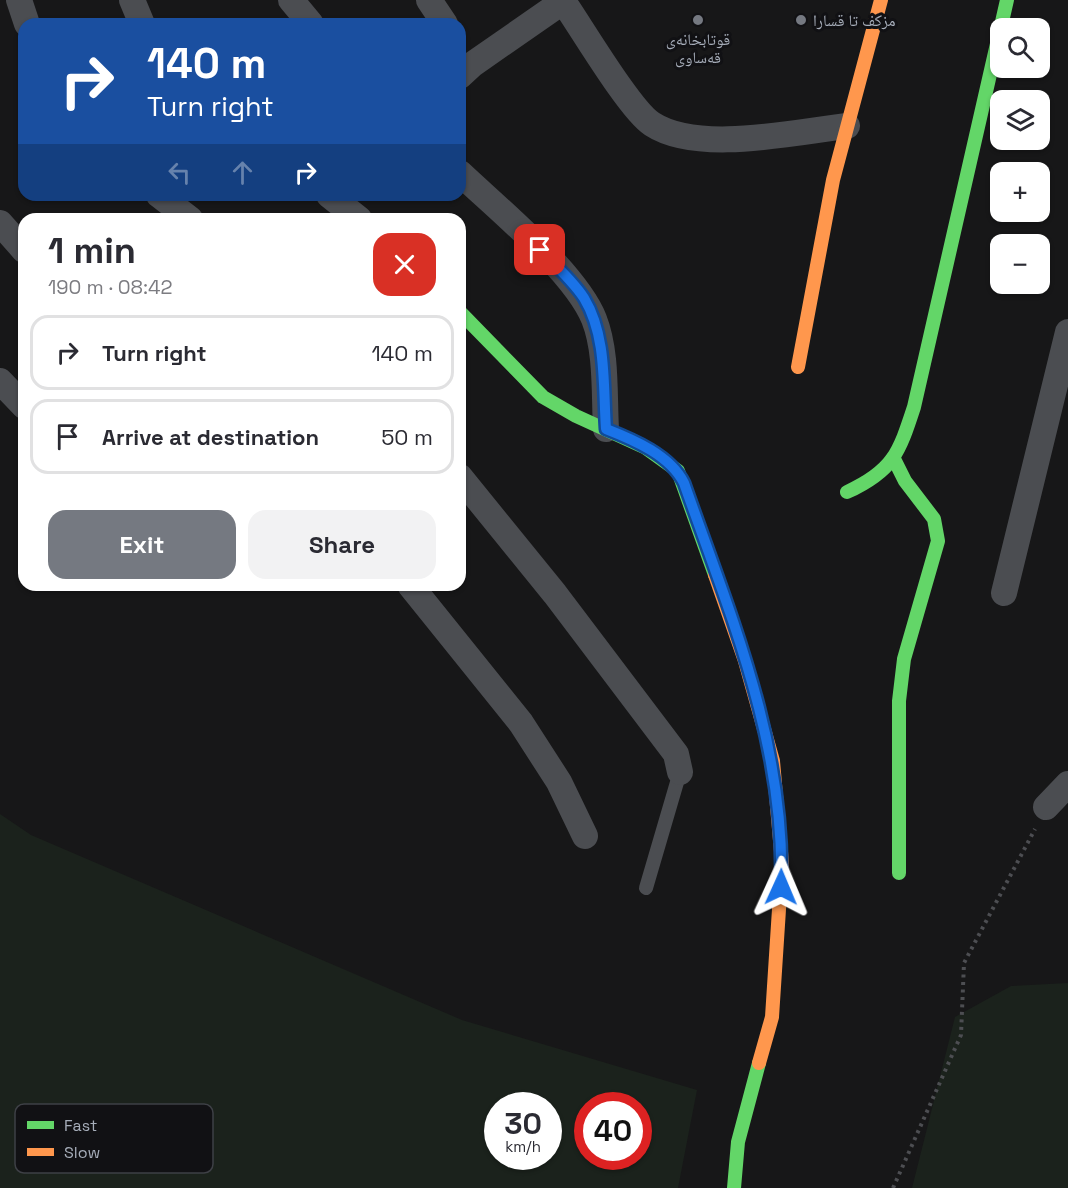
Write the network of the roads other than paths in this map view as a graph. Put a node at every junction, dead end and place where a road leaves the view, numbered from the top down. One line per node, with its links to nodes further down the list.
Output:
1 (19, 0): 8 (street)
2 (132, 0): 9 (street)
3 (291, 0): 10 (street)
4 (429, 0): 11 (street)
5 (881, 0): 13 (street)
6 (1007, 0): 27 (street)
7 (564, 1): 12 (street); 13 (street)
8 (25, 18)
9 (140, 18)
10 (305, 18)
11 (441, 18)
12 (466, 61)
13 (847, 126): 23 (street)
14 (466, 179): 26 (street)
15 (167, 201): 17 (street)
16 (336, 201): 18 (street)
17 (182, 213)
18 (352, 213)
19 (0, 223): 20 (street)
20 (18, 243)
21 (466, 318): 26 (street)
22 (1068, 332): 31 (street)
23 (798, 367)
24 (0, 381): 25 (street)
25 (18, 399)
26 (606, 429): 38 (street)
27 (895, 460): 29 (street); 36 (street)
28 (466, 484): 32 (street)
29 (847, 492)
30 (415, 591): 35 (street)
31 (1004, 593)
32 (681, 772): 37 (lane)
33 (1068, 784): 34 (street)
34 (1047, 807)
35 (585, 836)
36 (899, 873)
37 (646, 888)
38 (734, 1188)

